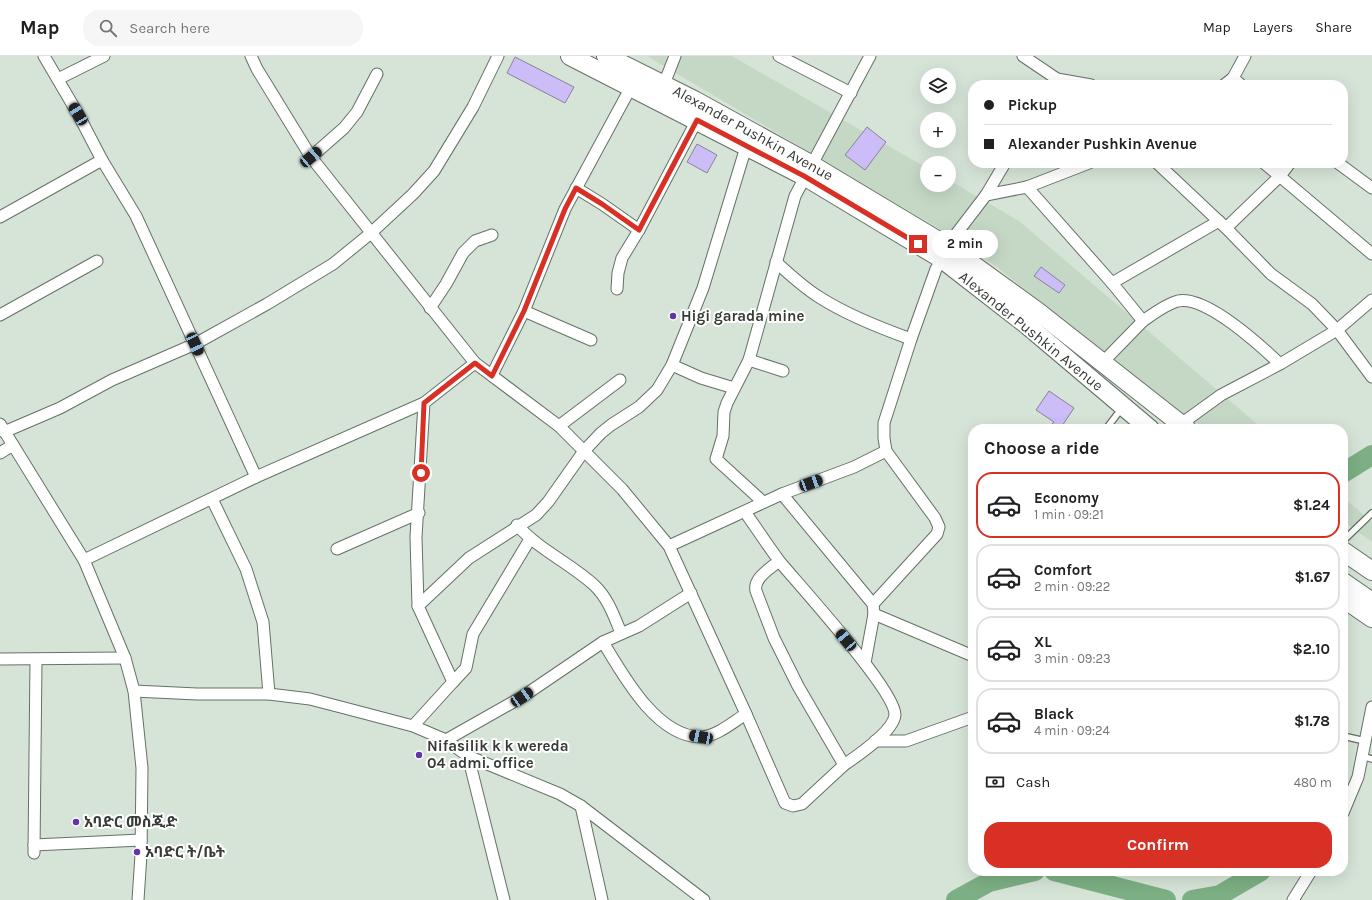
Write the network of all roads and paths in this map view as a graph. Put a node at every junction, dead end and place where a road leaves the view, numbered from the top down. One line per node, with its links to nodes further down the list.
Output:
1 (44, 56): 13 (street)
2 (104, 56): 13 (street)
3 (251, 56): 21 (street)
4 (498, 56): 38 (street)
5 (570, 56): 17 (main road, Alexander Pushkin Avenue)
6 (606, 56): 16 (main road, Alexander Pushkin Avenue)
7 (675, 56): 16 (street)
8 (779, 56): 18 (street)
9 (870, 56): 18 (street)
10 (1024, 56): 14 (street)
11 (1245, 56): 15 (street)
12 (377, 74): 21 (street)
13 (58, 79): 22 (street)
14 (1053, 80)
15 (1234, 80)
16 (664, 84): 19 (main road, Alexander Pushkin Avenue)
17 (631, 87): 19 (main road, Alexander Pushkin Avenue); 32 (street)
18 (851, 93): 29 (street)
19 (692, 111): 20 (main road, Alexander Pushkin Avenue); 29 (main road, Alexander Pushkin Avenue); 37 (street)
20 (746, 147): 29 (main road, Alexander Pushkin Avenue); 59 (street)
21 (311, 157): 38 (street)
22 (102, 160): 35 (street); 54 (street)
23 (1002, 168): 34 (street)
24 (1075, 168): 31 (street)
25 (1162, 168): 36 (street)
26 (1270, 168): 30 (street)
27 (1286, 168): 30 (street)
28 (1345, 168): 33 (street)
29 (808, 170): 40 (main road, Alexander Pushkin Avenue); 43 (street)
30 (1280, 176): 36 (street); 41 (street)
31 (1027, 187): 34 (street); 44 (street)
32 (576, 188): 37 (street); 48 (street)
33 (1372, 188)
34 (986, 194): 40 (street)
35 (0, 217)
36 (1223, 224): 44 (street); 51 (street)
37 (639, 230): 45 (street)
38 (371, 233): 47 (street); 54 (street)
39 (492, 235): 47 (street)
40 (945, 252): 52 (street); 57 (main road, Alexander Pushkin Avenue); 66 (main road, Alexander Pushkin Avenue)
41 (1372, 254)
42 (97, 261): 49 (street)
43 (776, 262): 52 (street); 55 (street)
44 (1112, 283): 50 (street)
45 (617, 289)
46 (1372, 300): 51 (street)
47 (430, 308): 56 (street)
48 (524, 311): 53 (street); 61 (street)
49 (0, 316)
50 (1143, 321): 57 (street); 58 (street)
51 (1337, 330): 58 (street); 62 (street)
52 (911, 339): 75 (street)
53 (591, 340)
54 (195, 344): 72 (street); 77 (street)
55 (749, 360): 60 (street); 64 (street)
56 (475, 363): 61 (street); 65 (street)
57 (1102, 363): 69 (main road, Alexander Pushkin Avenue)
58 (1280, 364): 70 (street)
59 (672, 365): 64 (street); 74 (street)
60 (783, 371)
61 (492, 376): 71 (street)
62 (1372, 377)
63 (620, 380): 71 (street)
64 (734, 388): 80 (street)
65 (424, 403): 77 (street); 82 (street)
66 (1124, 406): 67 (lane); 68 (main road, Alexander Pushkin Avenue)
67 (1110, 424)
68 (1144, 424)
69 (1180, 424)
70 (1187, 424)
71 (559, 426): 74 (street)
72 (2, 428): 73 (street)
73 (13, 445): 76 (street); 92 (street)
74 (584, 450): 84 (street); 88 (street)
75 (886, 451): 78 (street); 100 (street)
76 (0, 453)
77 (256, 477): 79 (street)
78 (782, 494): 80 (street); 100 (street)
79 (212, 499): 92 (street); 111 (street)
80 (763, 502): 81 (street)
81 (745, 512): 88 (street); 93 (street)
82 (419, 513): 90 (street); 99 (street)
83 (1372, 513): 86 (lane)
84 (517, 525): 85 (street); 99 (street)
85 (530, 539): 102 (street); 109 (street)
86 (1348, 539)
87 (1348, 545): 91 (main road)
88 (669, 546): 96 (street)
89 (1348, 547): 94 (main road)
90 (337, 549)
91 (1372, 556)
92 (84, 560): 105 (street)
93 (779, 561): 108 (street); 122 (street)
94 (1372, 571)
95 (1348, 585): 98 (main road)
96 (691, 593): 102 (street); 113 (street)
97 (1348, 601): 101 (main road)
98 (1372, 602)
99 (418, 606): 109 (street)
100 (874, 609): 104 (street); 108 (street)
101 (1372, 618)
102 (621, 633): 103 (street)
103 (603, 642): 113 (street); 117 (street)
104 (968, 654)
105 (125, 658): 107 (street); 110 (street)
106 (0, 659): 107 (street)
107 (36, 659): 125 (street)
108 (865, 663): 118 (street)
109 (453, 682): 115 (street)
110 (134, 691): 111 (street); 125 (street)
111 (269, 694): 115 (street)
112 (1372, 707): 119 (street)
113 (746, 714): 122 (street)
114 (968, 720): 118 (street)
115 (413, 726): 117 (street)
116 (1348, 737): 119 (lane)
117 (446, 740): 120 (street)
118 (875, 741): 122 (street)
119 (1365, 741): 121 (street)
120 (468, 756): 124 (street); 128 (street)
121 (1367, 757): 123 (street)
122 (844, 766)
123 (1348, 801)
124 (581, 806): 129 (street); 130 (street)
125 (141, 840): 127 (street)
126 (1308, 876): 131 (street)
127 (138, 900)
128 (504, 900)
129 (602, 900)
130 (704, 900)
131 (1295, 900)

